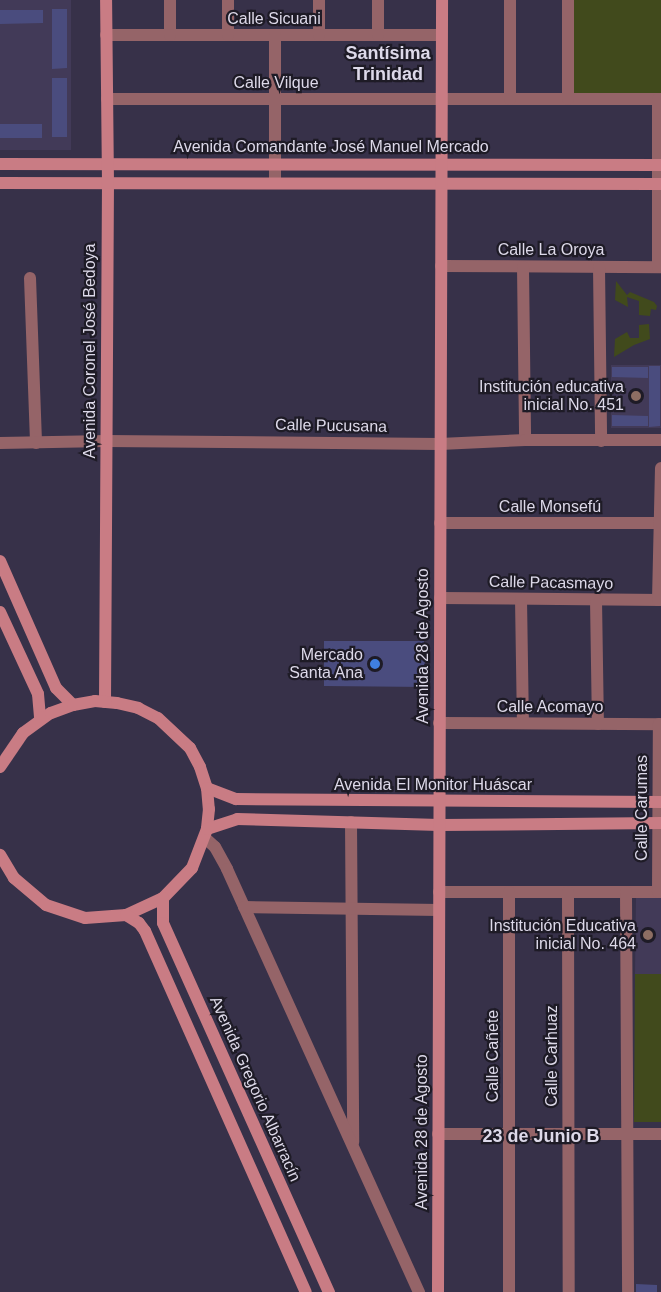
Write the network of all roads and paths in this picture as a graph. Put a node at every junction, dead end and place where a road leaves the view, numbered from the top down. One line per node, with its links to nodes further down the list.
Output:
1 (106, 0): 9 (street, Avenida Coronel José Bedoya)
2 (170, 0): 10 (street)
3 (228, 0): 11 (street)
4 (319, 0): 13 (street)
5 (378, 0): 14 (street)
6 (442, 0): 15 (street, Avenida 28 de Agosto)
7 (510, 0): 19 (street)
8 (568, 0): 20 (street)
9 (106, 35): 10 (street, Calle Sicuani); 16 (street, Avenida Coronel José Bedoya)
10 (170, 35): 11 (street, Calle Sicuani)
11 (228, 35): 12 (street, Calle Sicuani)
12 (275, 35): 13 (street, Calle Sicuani); 17 (street)
13 (319, 35): 14 (street, Calle Sicuani)
14 (378, 35): 15 (street, Calle Sicuani)
15 (441, 35): 18 (street, Avenida 28 de Agosto)
16 (107, 99): 17 (street, Calle Vilque); 23 (street, Avenida Coronel José Bedoya)
17 (275, 99): 18 (street, Calle Vilque); 24 (street)
18 (441, 99): 19 (street, Calle Vilque); 25 (street, Avenida 28 de Agosto)
19 (510, 99): 20 (street, Calle Vilque)
20 (568, 99): 21 (street, Calle Vilque)
21 (660, 99): 26 (street)
22 (0, 164): 23 (street, Avenida Comandante José Manuel Mercado)
23 (106, 164): 24 (street, Avenida Comandante José Manuel Mercado); 28 (street, Avenida Coronel José Bedoya)
24 (275, 164): 25 (street, Avenida Comandante José Manuel Mercado); 29 (street)
25 (441, 164): 26 (street, Avenida Comandante José Manuel Mercado); 30 (street, Avenida 28 de Agosto)
26 (659, 165): 31 (street)
27 (0, 183): 28 (street)
28 (108, 183): 29 (street); 39 (street, Avenida Coronel José Bedoya)
29 (275, 183): 30 (street)
30 (441, 184): 31 (street); 32 (street, Avenida 28 de Agosto)
31 (659, 184): 35 (street)
32 (441, 266): 33 (street, Calle La Oroya); 43 (street, Avenida 28 de Agosto)
33 (524, 267): 34 (street, Calle La Oroya); 37 (street)
34 (599, 267): 35 (street, Calle La Oroya); 40 (street)
35 (659, 267)
36 (30, 278): 42 (street)
37 (525, 440): 40 (street, Calle Pucusana); 43 (street, Calle Pucusana)
38 (661, 440): 40 (street, Calle Pucusana)
39 (106, 441): 42 (street, Calle Pucusana); 43 (street, Calle Pucusana); 53 (street, Avenida Coronel José Bedoya)
40 (601, 441)
41 (0, 442): 42 (street, Calle Pucusana)
42 (36, 443)
43 (440, 444): 45 (street, Avenida 28 de Agosto)
44 (661, 468): 46 (street)
45 (440, 523): 46 (street, Calle Monsefú); 48 (street, Avenida 28 de Agosto)
46 (660, 523): 51 (street)
47 (0, 561): 54 (street)
48 (440, 598): 49 (street, Calle Pacasmayo); 56 (street, Avenida 28 de Agosto)
49 (521, 599): 50 (street, Calle Pacasmayo); 57 (street)
50 (596, 600): 51 (street, Calle Pacasmayo); 58 (street)
51 (659, 600)
52 (0, 612): 55 (street)
53 (105, 702): 54 (street); 61 (street)
54 (74, 705): 55 (street)
55 (40, 719): 60 (street)
56 (439, 723): 57 (street, Calle Acomayo); 62 (street, Avenida 28 de Agosto)
57 (523, 723): 58 (street, Calle Acomayo)
58 (598, 723): 59 (street, Calle Acomayo)
59 (660, 724): 63 (street, Calle Carumas)
60 (0, 767)
61 (207, 788): 62 (street, Avenida El Monitor Huáscar); 67 (street)
62 (439, 802): 63 (street, Avenida El Monitor Huáscar); 66 (street, Avenida 28 de Agosto)
63 (660, 802): 65 (street, Calle Carumas)
64 (351, 822): 66 (street); 67 (street); 76 (street)
65 (660, 823): 66 (street); 73 (street, Calle Carumas)
66 (439, 825): 69 (street, Avenida 28 de Agosto)
67 (206, 833): 74 (street); 75 (street)
68 (2, 862): 78 (street)
69 (439, 892): 70 (street); 77 (street, Avenida 28 de Agosto)
70 (509, 892): 71 (street); 81 (street, Calle Cañete)
71 (568, 892): 72 (street); 82 (street, Calle Carhuaz)
72 (626, 892): 73 (street); 79 (street)
73 (659, 892)
74 (163, 898): 78 (street); 86 (street, Avenida Gregorio Albarracín)
75 (244, 907): 76 (street); 84 (street)
76 (351, 909): 77 (street); 84 (street)
77 (439, 910): 80 (street, Avenida 28 de Agosto)
78 (126, 915): 85 (street)
79 (627, 1133): 82 (street); 83 (street); 91 (street)
80 (438, 1134): 81 (street); 88 (street, Avenida 28 de Agosto)
81 (509, 1134): 82 (street); 89 (street, Calle Cañete)
82 (569, 1134): 90 (street, Calle Carhuaz)
83 (661, 1134)
84 (353, 1147): 87 (street)
85 (306, 1292)
86 (328, 1292)
87 (419, 1292)
88 (438, 1292)
89 (509, 1292)
90 (569, 1292)
91 (628, 1292)

